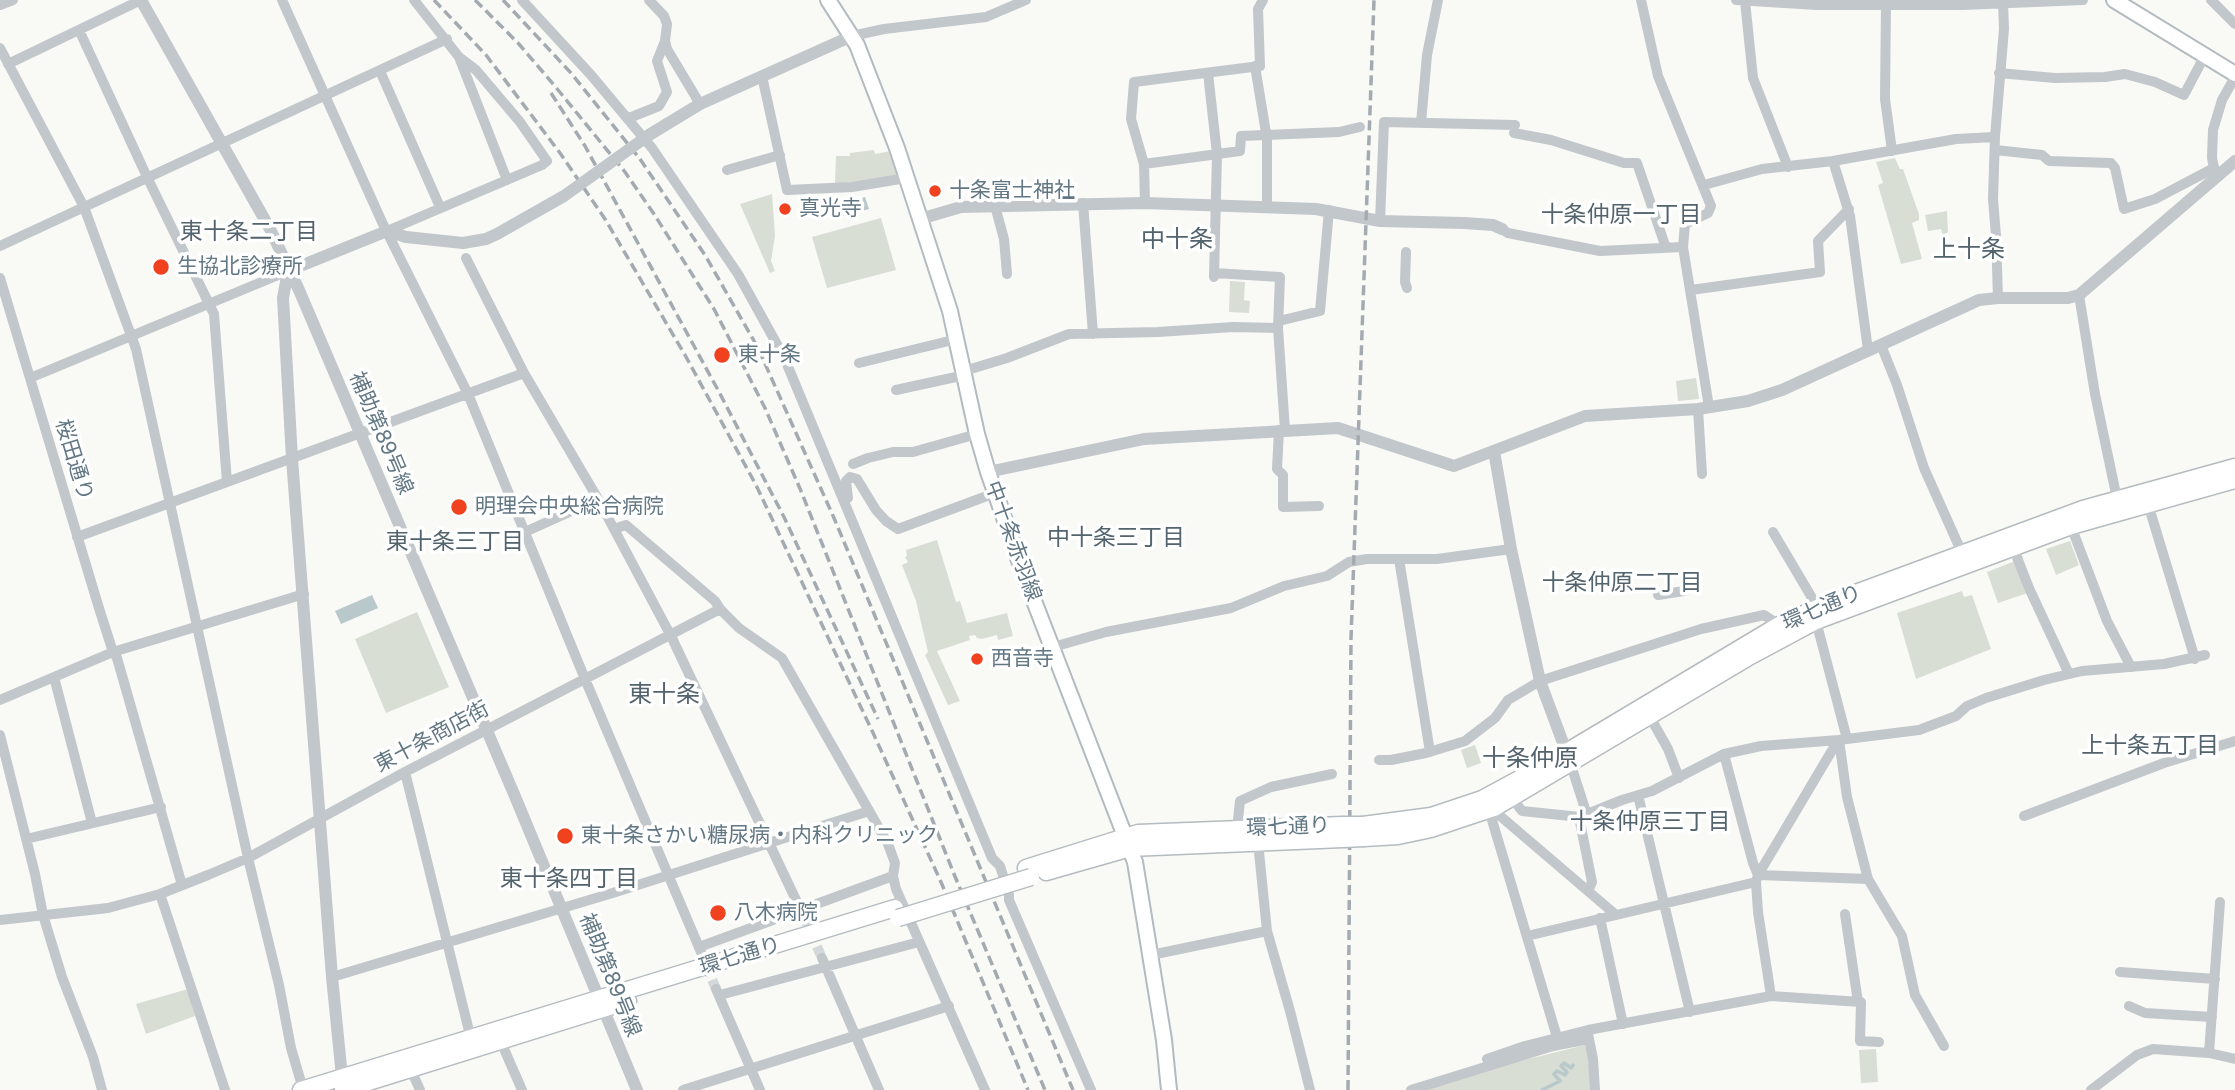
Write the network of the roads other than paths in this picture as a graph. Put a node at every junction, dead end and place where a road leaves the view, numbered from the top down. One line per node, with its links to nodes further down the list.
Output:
1 (13, 0): 20 (street)
2 (141, 0): 23 (street); 44 (street, 補助第89号線)
3 (282, 0): 37 (street)
4 (414, 0): 25 (street)
5 (522, 0): 39 (street)
6 (649, 0): 26 (street)
7 (828, 0): 24 (main road, 中十条赤羽線)
8 (998, 0): 21 (street)
9 (1026, 0): 21 (street)
10 (1263, 0): 31 (street)
11 (1438, 0): 40 (street)
12 (1641, 0): 58 (street)
13 (1736, 0): 17 (street)
14 (2083, 0): 19 (street)
15 (2114, 0): 28 (main road)
16 (2211, 0): 22 (street)
17 (1745, 1): 18 (street); 52 (street)
18 (1886, 2): 19 (street); 46 (street)
19 (1998, 2): 34 (street)
20 (0, 5)
21 (994, 13): 24 (street)
22 (2235, 24)
23 (79, 30): 30 (street); 56 (street)
24 (852, 36): 35 (street); 55 (main road, 中十条赤羽線)
25 (447, 39): 29 (street); 32 (street)
26 (665, 41): 38 (street); 39 (street)
27 (0, 48): 30 (street)
28 (2205, 55): 34 (street); 36 (main road)
29 (459, 57): 57 (street); 57 (street)
30 (8, 64): 64 (street)
31 (1255, 66): 33 (street); 42 (street)
32 (380, 71): 37 (street); 61 (street)
33 (1208, 73): 47 (street); 51 (street)
34 (2000, 73): 43 (street)
35 (761, 76): 38 (street); 48 (street)
36 (2235, 76): 54 (street)
37 (325, 97): 44 (street); 71 (street)
38 (700, 104): 71 (street, bridge)
39 (629, 118): 115 (street)
40 (1421, 122): 69 (street); 74 (street)
41 (1360, 127): 42 (street)
42 (1265, 135): 47 (street); 65 (street)
43 (1995, 137): 45 (street); 46 (street)
44 (222, 144): 56 (street); 77 (street, 補助第89号線)
45 (1995, 150): 54 (street); 83 (street)
46 (1892, 151): 49 (street)
47 (1217, 153): 51 (street); 63 (street)
48 (780, 155): 53 (street); 55 (street)
49 (1833, 161): 52 (street); 66 (street)
50 (2235, 161): 54 (street)
51 (1143, 164): 59 (street)
52 (1788, 167): 58 (street)
53 (727, 170)
54 (2217, 171): 82 (street)
55 (906, 178): 68 (main road, 中十条赤羽線)
56 (148, 179): 64 (street); 84 (street)
57 (507, 180): 61 (street)
58 (1704, 185): 73 (street)
59 (1145, 202): 60 (street); 63 (street)
60 (1083, 203): 62 (street); 86 (street)
61 (440, 206): 71 (street)
62 (995, 206): 68 (street); 78 (street)
63 (1217, 206): 65 (street); 85 (street)
64 (84, 207): 72 (street); 87 (street)
65 (1268, 208): 67 (street)
66 (1849, 209): 81 (street); 90 (street)
67 (1329, 210): 69 (street); 85 (street)
68 (920, 219): 88 (main road, 中十条赤羽線)
69 (1380, 221): 70 (street)
70 (1502, 229): 74 (street)
71 (387, 231): 77 (street); 96 (street)
72 (0, 246)
73 (1683, 247): 74 (street); 81 (street)
74 (1666, 248)
75 (1406, 252): 80 (street)
76 (466, 258): 92 (street)
77 (288, 271): 84 (street); 99 (street, 補助第89号線); 102 (street)
78 (1007, 274)
79 (0, 278): 94 (street, 桜田通り)
80 (1407, 288)
81 (1691, 290): 97 (street)
82 (2079, 295): 83 (street); 111 (street)
83 (1998, 298): 89 (street)
84 (210, 303): 87 (street); 108 (street)
85 (1279, 325): 86 (street); 98 (street)
86 (1093, 334): 93 (street)
87 (131, 337): 94 (street); 112 (street)
88 (957, 339): 91 (street); 93 (main road, 中十条赤羽線)
89 (1881, 345): 90 (street); 123 (street)
90 (1868, 350): 97 (street)
91 (859, 363)
92 (524, 373): 96 (street); 110 (street)
93 (965, 373): 95 (street); 100 (main road, 中十条赤羽線)
94 (30, 378): 120 (street, 桜田通り)
95 (896, 390)
96 (468, 394): 99 (street); 118 (street)
97 (1704, 408): 101 (street); 106 (street)
98 (1282, 430): 101 (street); 105 (street); 114 (street)
99 (361, 434): 102 (street); 142 (street, 補助第89号線)
100 (977, 434): 103 (street); 105 (main road, 中十条赤羽線)
101 (1494, 451): 122 (street)
102 (292, 459): 108 (street); 126 (street)
103 (853, 464)
104 (2235, 467): 111 (main road, 環七通り)
105 (988, 472): 109 (main road, 中十条赤羽線)
106 (1702, 474)
107 (2235, 480): 113 (main road, 環七通り)
108 (227, 482): 112 (street)
109 (995, 493): 115 (street); 133 (main road, 中十条赤羽線)
110 (598, 499): 117 (street); 118 (street)
111 (2117, 499): 123 (main road, 環七通り)
112 (169, 503): 120 (street); 131 (street)
113 (2148, 504): 116 (main road, 環七通り); 135 (street)
114 (1319, 506)
115 (849, 511): 226 (street)
116 (2071, 526): 121 (main road, 環七通り); 135 (street)
117 (614, 529): 128 (street); 132 (street)
118 (525, 531): 138 (street)
119 (1773, 532): 129 (street)
120 (77, 537): 134 (street, 桜田通り)
121 (2013, 547): 129 (main road, 環七通り); 136 (street)
122 (1511, 549): 124 (street); 139 (street)
123 (1962, 554): 129 (main road, 環七通り)
124 (1399, 559): 133 (street); 146 (street)
125 (1684, 592): 127 (street)
126 (303, 594): 131 (street); 160 (street)
127 (1658, 595)
128 (720, 609): 132 (street, 東十条商店街); 157 (street)
129 (1817, 614): 130 (main road, 環七通り); 141 (main road, 環七通り); 144 (street)
130 (1779, 625): 139 (street); 148 (main road, 環七通り)
131 (198, 627): 134 (street); 169 (street)
132 (671, 636): 138 (street, 東十条商店街); 168 (street)
133 (1053, 647): 166 (main road, 中十条赤羽線)
134 (113, 652): 137 (street); 155 (street, 桜田通り)
135 (2131, 667): 136 (street)
136 (2069, 674): 144 (street)
137 (54, 677): 140 (street); 161 (street)
138 (585, 679): 142 (street, 東十条商店街); 170 (street)
139 (1540, 681): 146 (street); 148 (street)
140 (0, 700)
141 (1650, 717): 148 (main road, 環七通り); 152 (street)
142 (486, 731): 150 (street, 東十条商店街); 179 (street, 補助第89号線)
143 (0, 735): 165 (street)
144 (1843, 740): 147 (street); 172 (street); 173 (street)
145 (2235, 741): 159 (street)
146 (1430, 752): 149 (street)
147 (1724, 754): 152 (street); 172 (street)
148 (1568, 758): 154 (main road, 環七通り); 158 (street); 163 (main road, 環七通り)
149 (1379, 760)
150 (405, 772): 160 (street, 東十条商店街); 189 (street)
151 (1332, 774): 162 (street)
152 (1679, 778): 153 (street)
153 (1638, 795): 158 (street); 178 (street)
154 (1512, 798): 156 (main road, 環七通り); 158 (street)
155 (161, 807): 161 (street); 174 (street, 桜田通り)
156 (1491, 810): 163 (main road, 環七通り); 175 (street); 187 (street)
157 (869, 811): 168 (street); 171 (street)
158 (1583, 816): 175 (street)
159 (2024, 816)
160 (321, 819): 169 (street, 東十条商店街); 193 (street)
161 (92, 823): 165 (street)
162 (1237, 829): 164 (main road, 環七通り); 166 (main road, 環七通り)
163 (1364, 831): 164 (main road, 環七通り, bridge)
164 (1343, 832): 167 (main road, 環七通り)
165 (26, 839): 181 (street)
166 (1128, 841): 167 (main road, 環七通り); 190 (main road, 中十条赤羽線); 197 (main road, 環七通り, bridge)
167 (1258, 842): 186 (street)
168 (769, 843): 170 (street); 180 (street)
169 (247, 858): 174 (street, 東十条商店街); 218 (street)
170 (669, 874): 179 (street); 180 (street)
171 (893, 876): 180 (street); 188 (street)
172 (1757, 878): 173 (street); 178 (street); 195 (street)
173 (1868, 879): 209 (street)
174 (182, 885): 176 (street, 東十条商店街)
175 (1588, 891): 182 (street)
176 (160, 894): 181 (street, 東十条商店街); 217 (street)
177 (2220, 902): 194 (street)
178 (1664, 904): 182 (street); 200 (street)
179 (561, 908): 189 (street); 197 (street, 補助第89号線)
180 (803, 914)
181 (43, 915): 185 (street, 東十条商店街); 216 (street)
182 (1616, 915): 184 (street)
183 (1846, 915): 196 (street)
184 (1600, 919): 187 (street); 202 (street)
185 (0, 920)
186 (1267, 931): 190 (street); 228 (street)
187 (1527, 936): 205 (street)
188 (919, 942): 191 (street); 198 (street)
189 (448, 943): 193 (street); 206 (street)
190 (1151, 955): 227 (main road, 中十条赤羽線)
191 (825, 962): 203 (street); 213 (street)
192 (2120, 972): 194 (street)
193 (332, 977): 215 (street)
194 (2215, 979): 201 (street)
195 (1770, 996): 196 (street); 200 (street)
196 (1858, 1002): 208 (street)
197 (600, 1004): 206 (main road, 環七通り); 207 (main road, 環七通り); 221 (street, 補助第89号線)
198 (949, 1006): 203 (street); 225 (street)
199 (2129, 1006): 201 (street)
200 (1690, 1012): 202 (street)
201 (2212, 1017): 210 (street)
202 (1623, 1024): 204 (street)
203 (856, 1035): 213 (street); 224 (street)
204 (1588, 1035): 205 (street); 229 (street); 230 (street)
205 (1557, 1037): 211 (street)
206 (471, 1039): 215 (main road, 環七通り)
207 (501, 1042): 214 (main road, 環七通り); 220 (street)
208 (1879, 1042)
209 (1944, 1046)
210 (2209, 1053): 212 (street); 231 (street)
211 (1487, 1059)
212 (2235, 1059)
213 (750, 1069): 222 (street); 223 (street)
214 (411, 1070): 215 (main road, 環七通り); 219 (street)
215 (343, 1087): 218 (main road, 環七通り)
216 (103, 1090)
217 (225, 1090)
218 (302, 1090)
219 (420, 1090)
220 (522, 1090)
221 (637, 1090)
222 (683, 1090)
223 (760, 1090)
224 (879, 1090)
225 (985, 1090)
226 (1091, 1090)
227 (1168, 1090)
228 (1310, 1090)
229 (1411, 1090)
230 (1595, 1090)
231 (2091, 1090)

